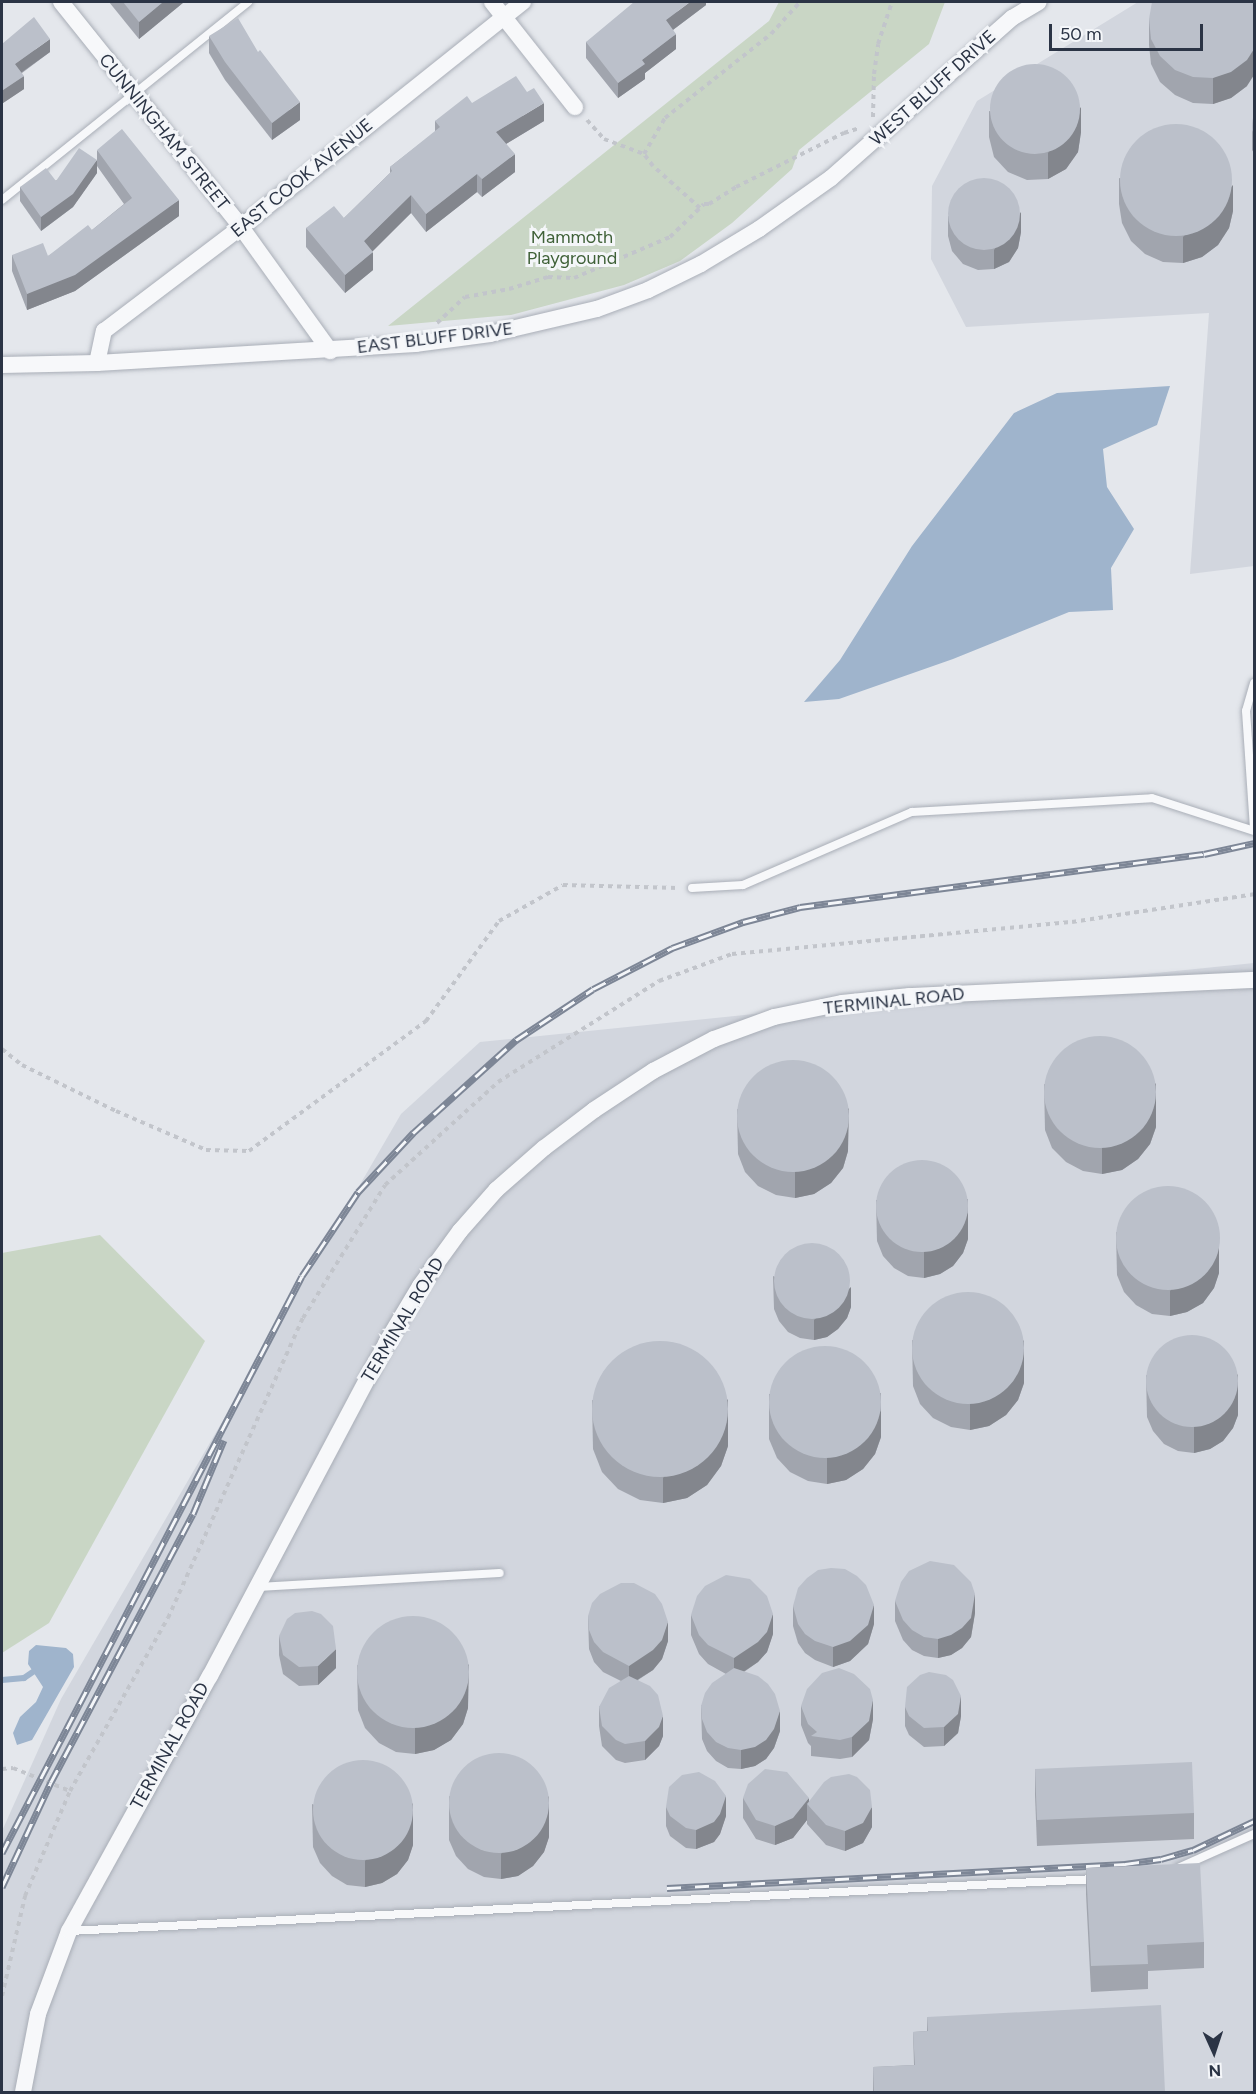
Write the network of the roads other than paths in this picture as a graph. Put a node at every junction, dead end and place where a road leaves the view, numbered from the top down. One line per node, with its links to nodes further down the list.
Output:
1 (61, 2): 7 (street, CUNNINGHAM STREET)
2 (248, 2): 7 (lane)
3 (492, 2): 6 (street)
4 (523, 2): 6 (street, EAST COOK AVENUE)
5 (1039, 2): 9 (street, WEST BLUFF DRIVE)
6 (504, 16): 8 (street); 11 (street, EAST COOK AVENUE)
7 (133, 94): 10 (lane); 11 (street, CUNNINGHAM STREET)
8 (575, 107)
9 (831, 178): 12 (street, EAST BLUFF DRIVE)
10 (2, 200)
11 (240, 227): 12 (street, CUNNINGHAM STREET); 13 (street, EAST COOK AVENUE)
12 (330, 351): 13 (street, EAST BLUFF DRIVE)
13 (97, 363): 14 (street, EAST BLUFF DRIVE)
14 (2, 365)
15 (1254, 683): 16 (lane)
16 (1254, 830): 17 (lane)
17 (692, 888)
18 (1254, 980): 20 (street, TERMINAL ROAD)
19 (501, 1574): 20 (lane)
20 (258, 1587): 24 (street, TERMINAL ROAD)
21 (1254, 1834): 22 (lane)
22 (1168, 1872)
23 (1104, 1879): 24 (lane)
24 (69, 1931): 25 (street, TERMINAL ROAD)
25 (23, 2092)

